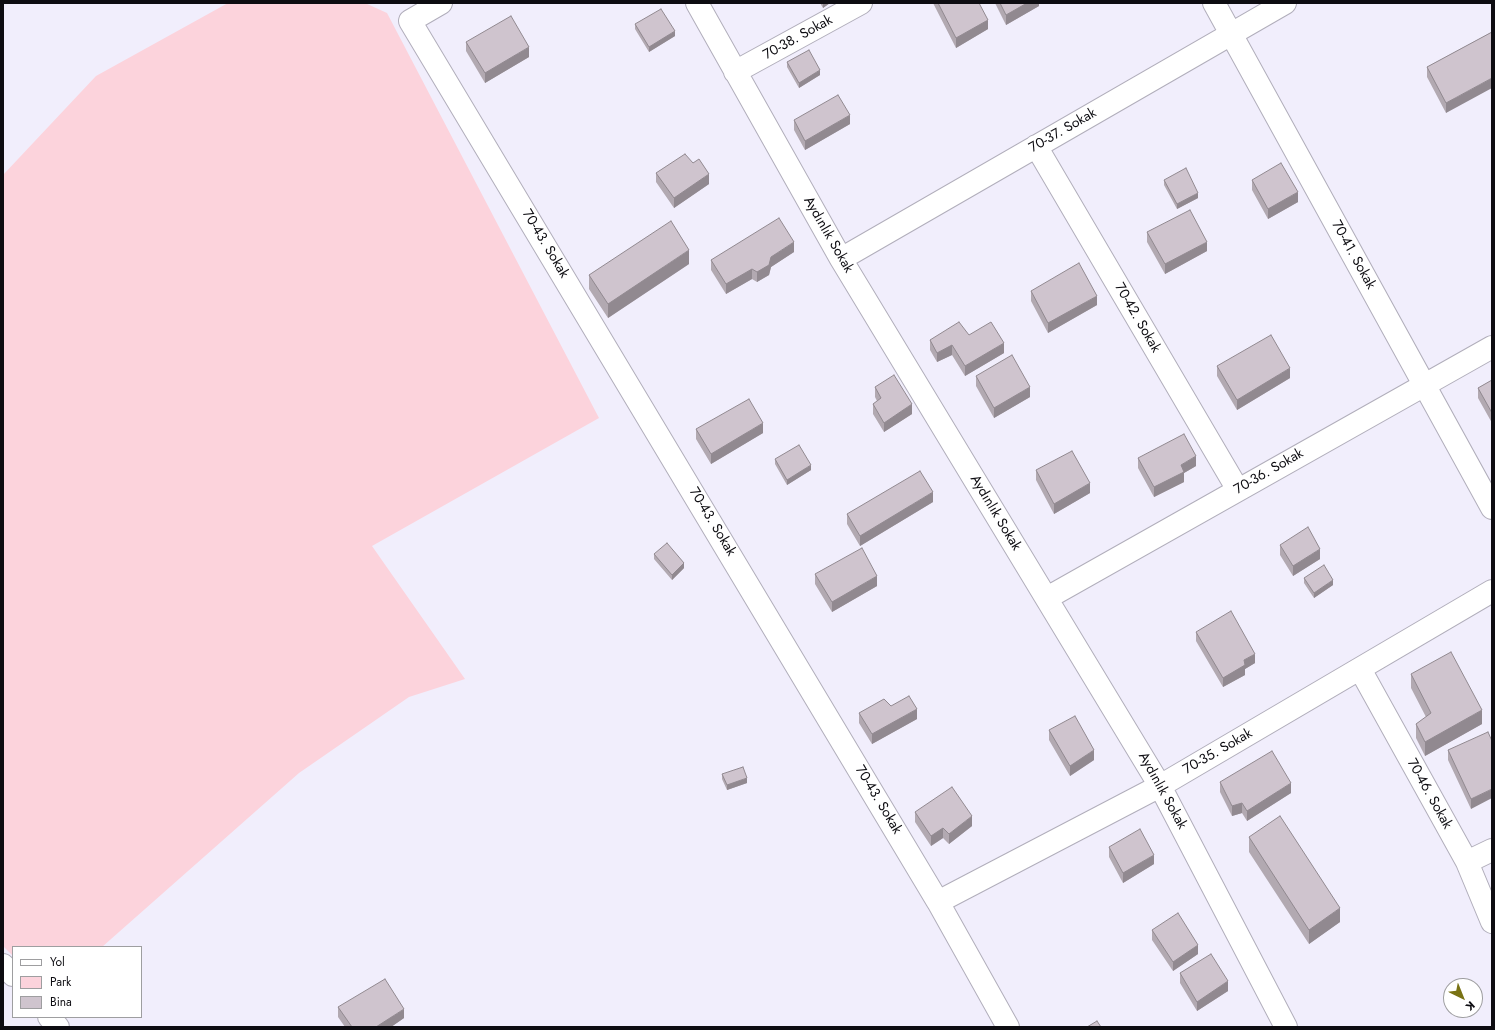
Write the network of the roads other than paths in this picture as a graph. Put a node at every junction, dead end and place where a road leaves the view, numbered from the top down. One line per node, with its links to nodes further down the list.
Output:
1 (441, 3): 20 (street, 70-43. Sokak)
2 (697, 3): 7 (street, Aydınlık Sokak)
3 (861, 3): 7 (street, 70-38. Sokak)
4 (1214, 3): 6 (street, 70-41. Sokak)
5 (1285, 3): 6 (street, 70-37. Sokak)
6 (1231, 34): 8 (street, 70-37. Sokak); 11 (street, 70-41. Sokak)
7 (735, 72): 9 (street, Aydınlık Sokak)
8 (1036, 146): 9 (street, 70-37. Sokak); 12 (street, 70-42. Sokak)
9 (842, 259): 15 (street, Aydınlık Sokak)
10 (1492, 347): 11 (street, 70-36. Sokak)
11 (1424, 384): 12 (street, 70-36. Sokak); 13 (street, 70-41. Sokak)
12 (1238, 490): 15 (street, 70-36. Sokak)
13 (1492, 508)
14 (1492, 591): 16 (street, 70-35. Sokak)
15 (1047, 598): 17 (street, Aydınlık Sokak)
16 (1360, 669): 17 (street, 70-35. Sokak); 19 (street, 70-46. Sokak)
17 (1160, 786): 20 (street, 70-35. Sokak); 27 (street, Aydınlık Sokak)
18 (1492, 850): 19 (street)
19 (1467, 862): 21 (street, 70-46. Sokak)
20 (938, 902): 26 (street, 70-43. Sokak)
21 (1492, 922)
22 (3, 965): 23 (street)
23 (12, 974)
24 (50, 1018): 25 (street)
25 (58, 1027)
26 (1008, 1027)
27 (1286, 1027)

